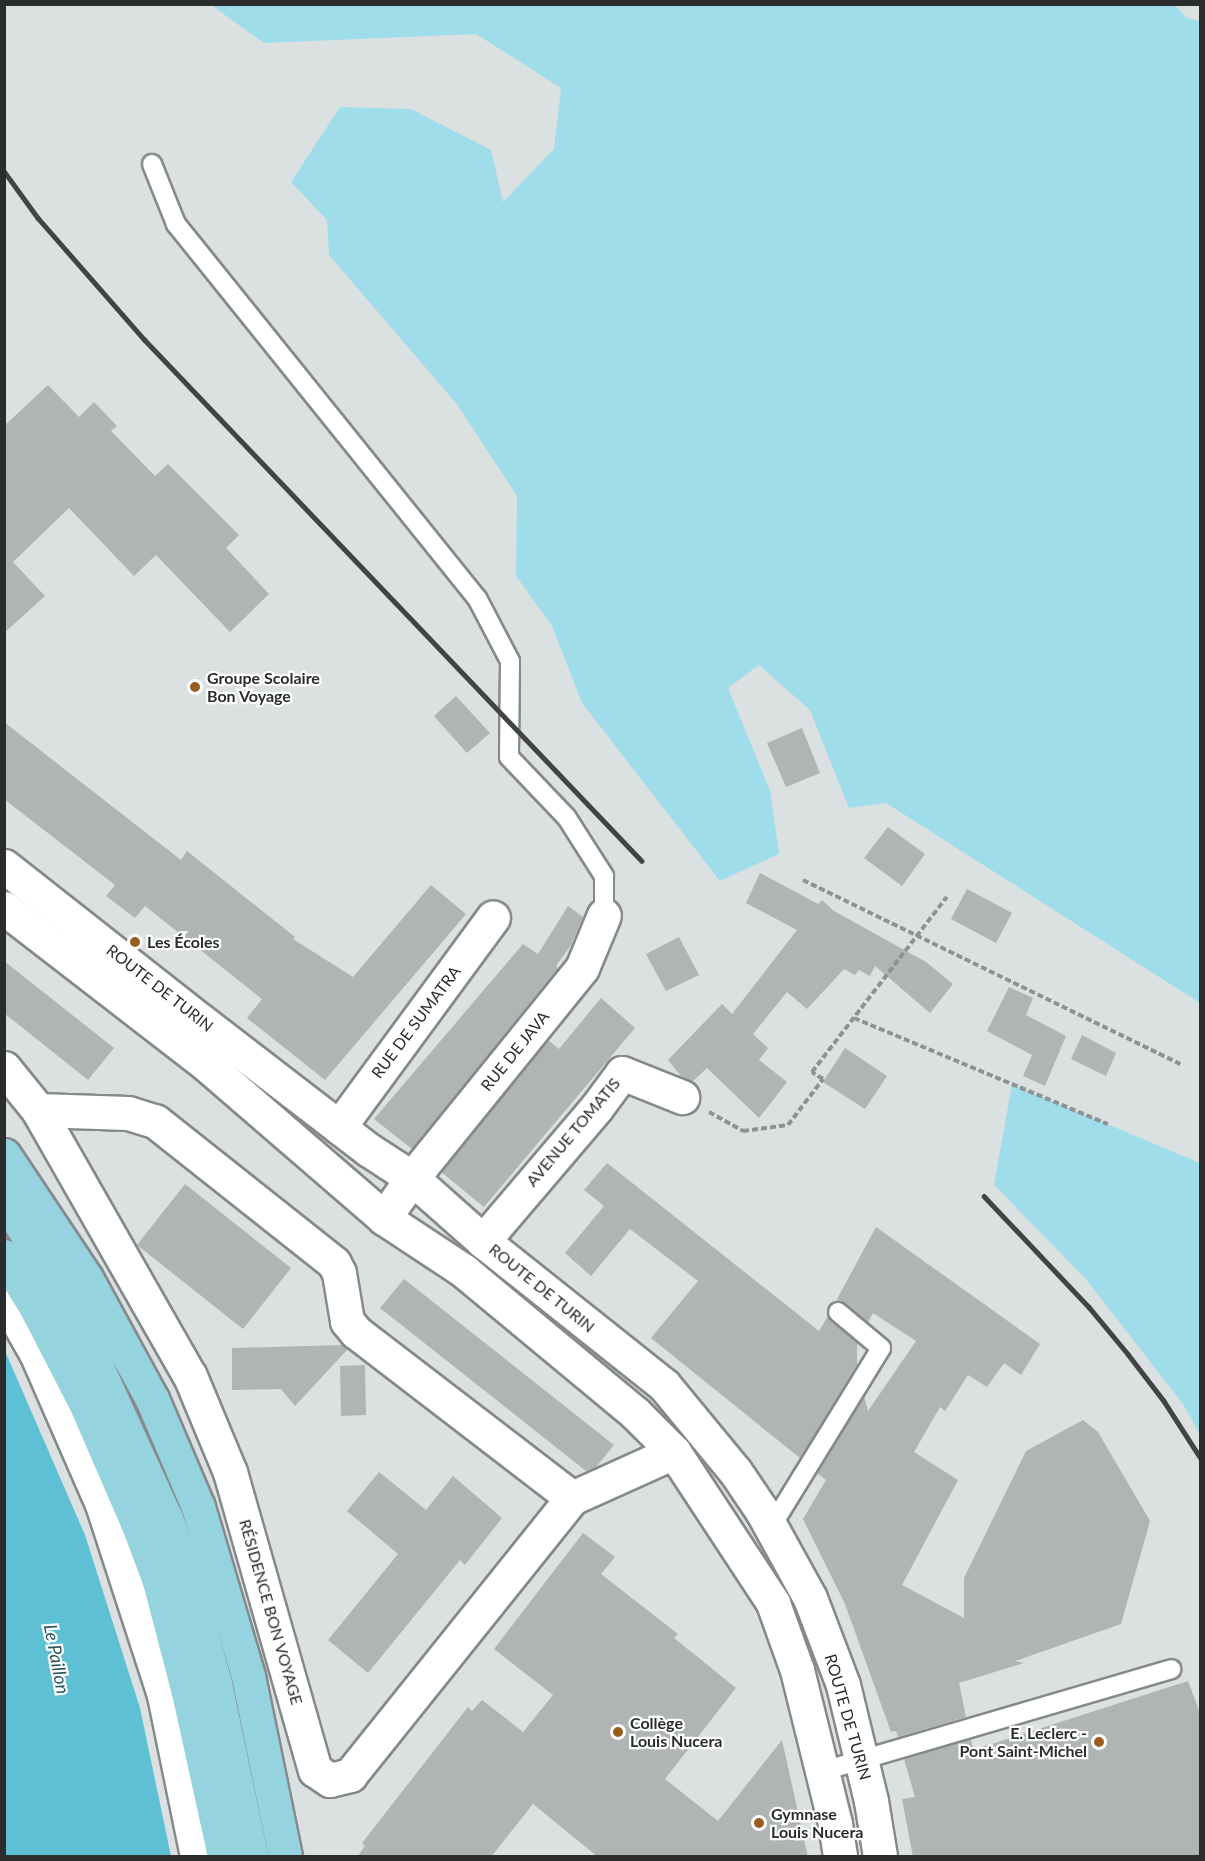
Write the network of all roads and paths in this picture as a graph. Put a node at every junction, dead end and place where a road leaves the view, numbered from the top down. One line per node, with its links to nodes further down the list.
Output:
1 (152, 164): 6 (lane)
2 (4, 866): 15 (main road, ROUTE DE TURIN)
3 (803, 880): 8 (path)
4 (947, 897): 8 (path)
5 (4, 908): 19 (main road, ROUTE DE TURIN)
6 (604, 915): 17 (main road, RUE DE JAVA)
7 (493, 917): 15 (main road, RUE DE SUMATRA)
8 (917, 936): 9 (path); 10 (path)
9 (854, 1017): 12 (path); 14 (path)
10 (1181, 1064)
11 (4, 1068): 13 (main road, RÉSIDENCE BON VOYAGE)
12 (682, 1097): 20 (main road, AVENUE TOMATIS)
13 (38, 1110): 25 (main road); 25 (main road, RÉSIDENCE BON VOYAGE)
14 (1108, 1124)
15 (339, 1127): 17 (main road, ROUTE DE TURIN)
16 (4, 1155): 33 (main road)
17 (412, 1178): 19 (main road, RUE DE JAVA); 20 (main road, ROUTE DE TURIN)
18 (4, 1198): 32 (main road)
19 (384, 1218): 24 (main road, ROUTE DE TURIN)
20 (483, 1241): 26 (main road, ROUTE DE TURIN)
21 (4, 1256): 31 (main road)
22 (4, 1297): 30 (main road)
23 (838, 1312): 26 (lane)
24 (674, 1452): 25 (main road, RÉSIDENCE BON VOYAGE); 29 (main road, ROUTE DE TURIN)
25 (572, 1498)
26 (771, 1527): 28 (main road, ROUTE DE TURIN)
27 (1171, 1669): 28 (lane)
28 (862, 1760): 29 (lane); 35 (main road, ROUTE DE TURIN)
29 (823, 1771): 34 (main road, ROUTE DE TURIN)
30 (197, 1857)
31 (224, 1857)
32 (250, 1857)
33 (285, 1857)
34 (840, 1857)
35 (880, 1857)

